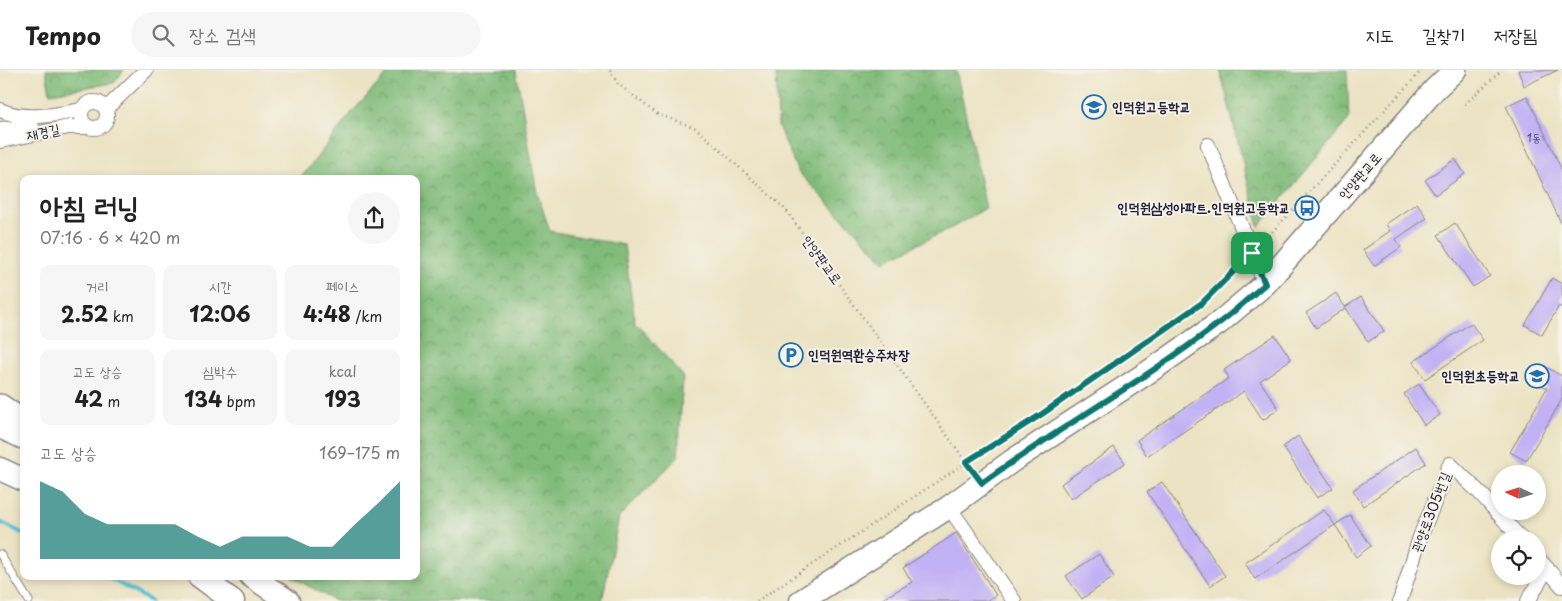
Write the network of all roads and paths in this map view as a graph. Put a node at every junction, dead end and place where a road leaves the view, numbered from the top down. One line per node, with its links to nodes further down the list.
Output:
1 (146, 70): 7 (street)
2 (610, 70): 19 (path, 안양판교로)
3 (1422, 70): 13 (path)
4 (1455, 70): 14 (main road, 안양판교로)
5 (1502, 70): 6 (path)
6 (1465, 104)
7 (106, 109): 9 (street); 9 (street)
8 (0, 110): 9 (street)
9 (83, 117): 10 (street); 11 (street, 재경길)
10 (0, 129)
11 (0, 141)
12 (1208, 144): 13 (street)
13 (1252, 253): 14 (street); 19 (path)
14 (1265, 284): 22 (main road, 안양판교로)
15 (0, 406): 16 (highway)
16 (20, 421)
17 (0, 427): 18 (main road)
18 (20, 436)
19 (966, 462): 22 (path, 안양판교로); 34 (path)
20 (0, 469): 21 (main road)
21 (20, 478)
22 (982, 483): 23 (main road, 안양판교로)
23 (949, 507): 35 (main road, 안양판교로); 36 (street)
24 (1513, 530): 37 (street, 관양로305번길)
25 (0, 554): 31 (lane)
26 (1546, 568): 30 (street)
27 (204, 580): 32 (main road)
28 (257, 580): 33 (main road)
29 (1534, 585): 38 (street)
30 (1562, 586)
31 (29, 601)
32 (233, 601)
33 (288, 601)
34 (757, 601)
35 (800, 601)
36 (1014, 601)
37 (1400, 601)
38 (1528, 601)

